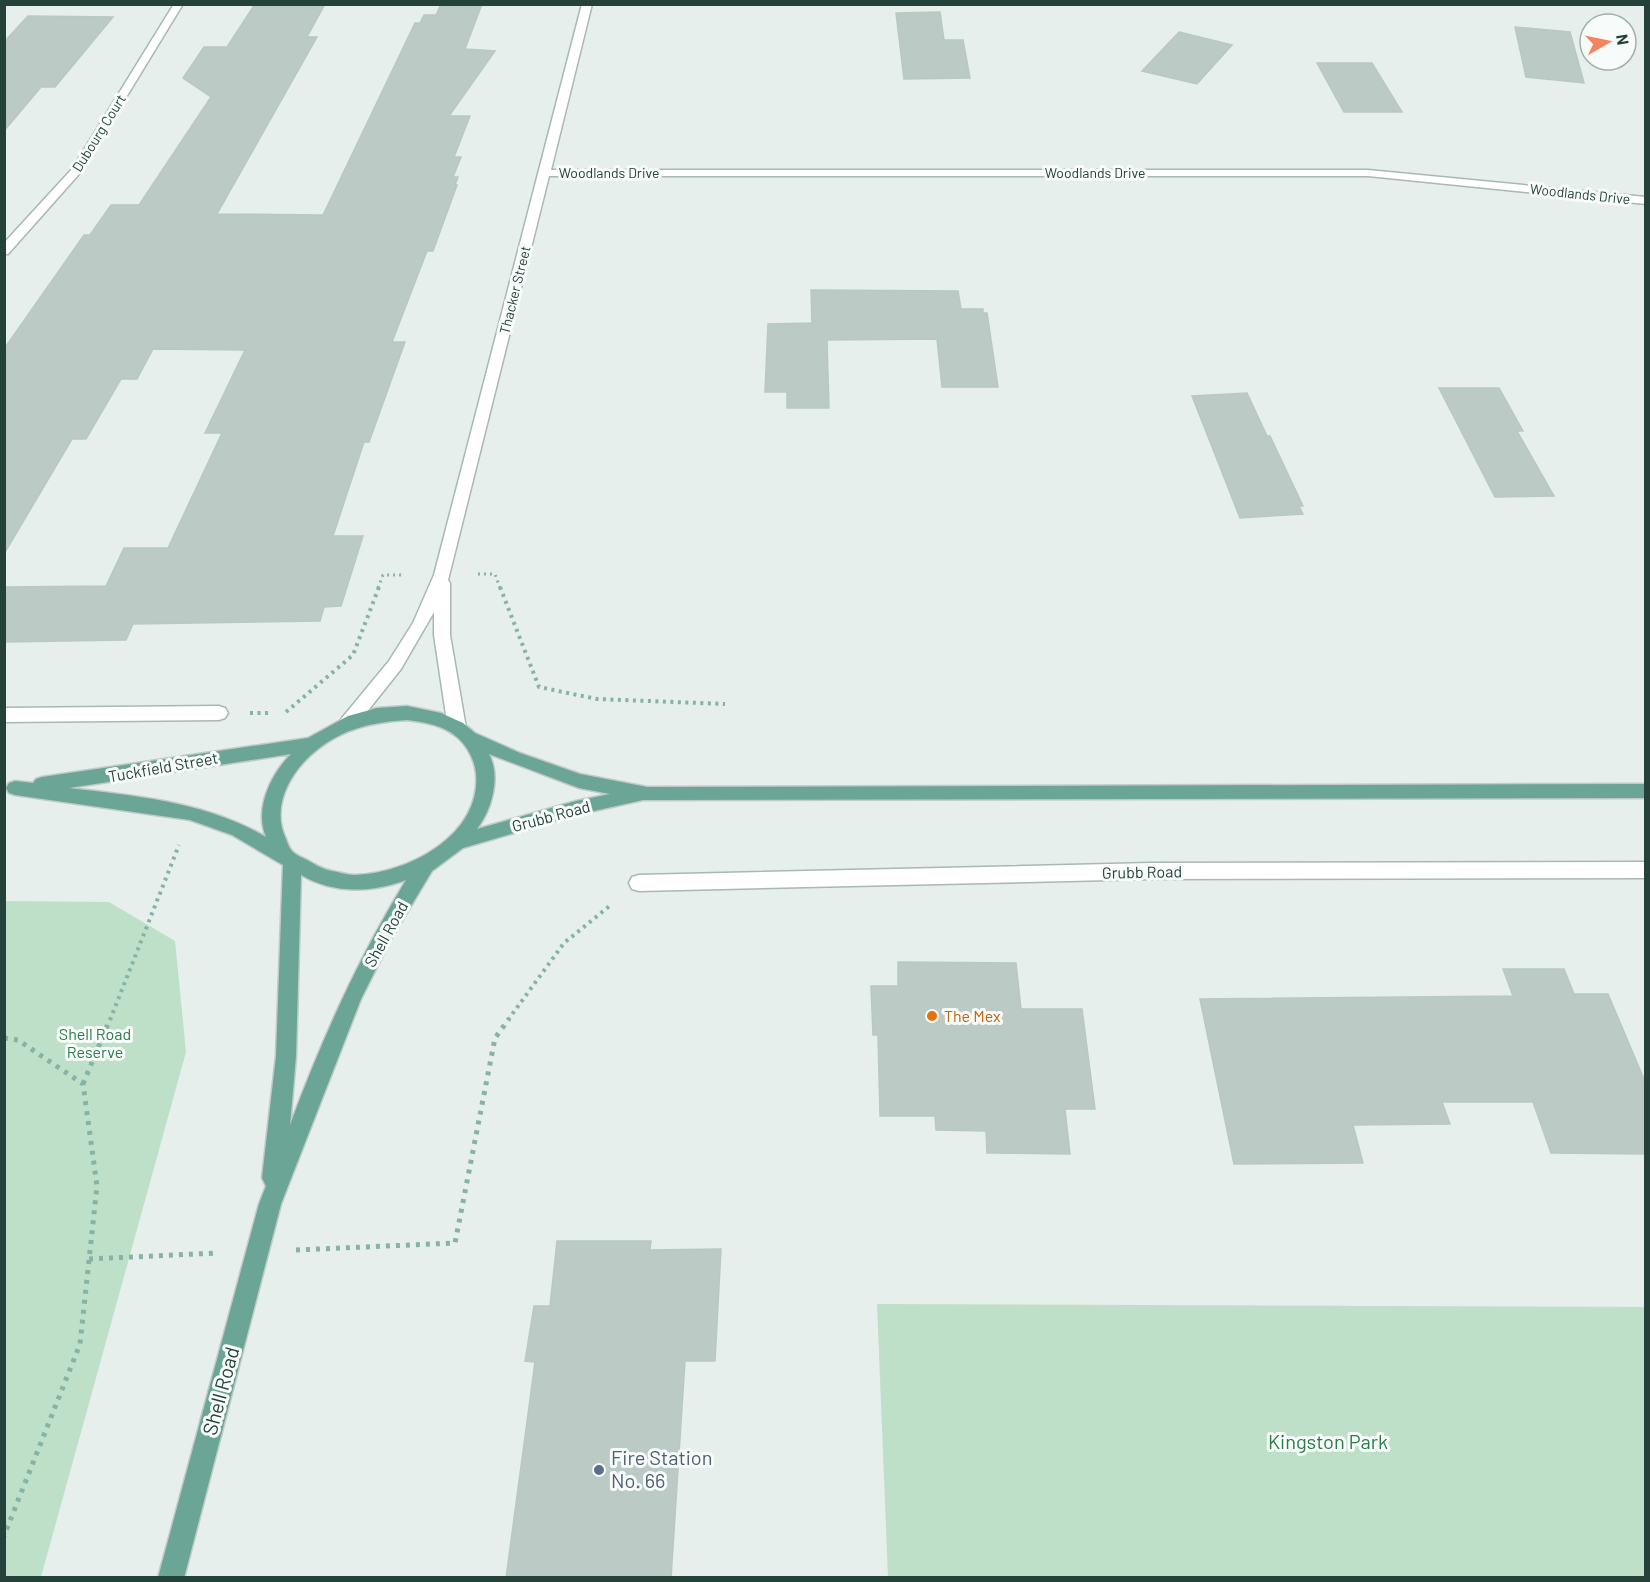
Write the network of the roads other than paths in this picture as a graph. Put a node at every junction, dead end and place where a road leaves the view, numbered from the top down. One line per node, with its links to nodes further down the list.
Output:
1 (179, 4): 5 (street, Dubourg Court)
2 (587, 4): 3 (street, Thacker Street)
3 (544, 173): 4 (street, Woodlands Drive); 6 (street, Thacker Street)
4 (1646, 201)
5 (4, 251)
6 (442, 575): 9 (street, Thacker Street); 10 (street, Thacker Street)
7 (219, 713): 8 (street)
8 (4, 715)
9 (348, 723): 10 (main road); 11 (main road)
10 (463, 733): 14 (main road, Grubb Road); 15 (main road)
11 (312, 744): 12 (main road, Tuckfield Street); 16 (main road)
12 (10, 788): 16 (main road, Tuckfield Street)
13 (1646, 791): 14 (main road, Grubb Road)
14 (647, 794): 15 (main road, Grubb Road)
15 (457, 842): 17 (main road)
16 (288, 858): 17 (main road); 20 (main road, Shell Road)
17 (425, 865): 20 (main road, Shell Road)
18 (1646, 870): 19 (street, Grubb Road)
19 (639, 883)
20 (270, 1204): 21 (main road, Shell Road)
21 (171, 1578)

